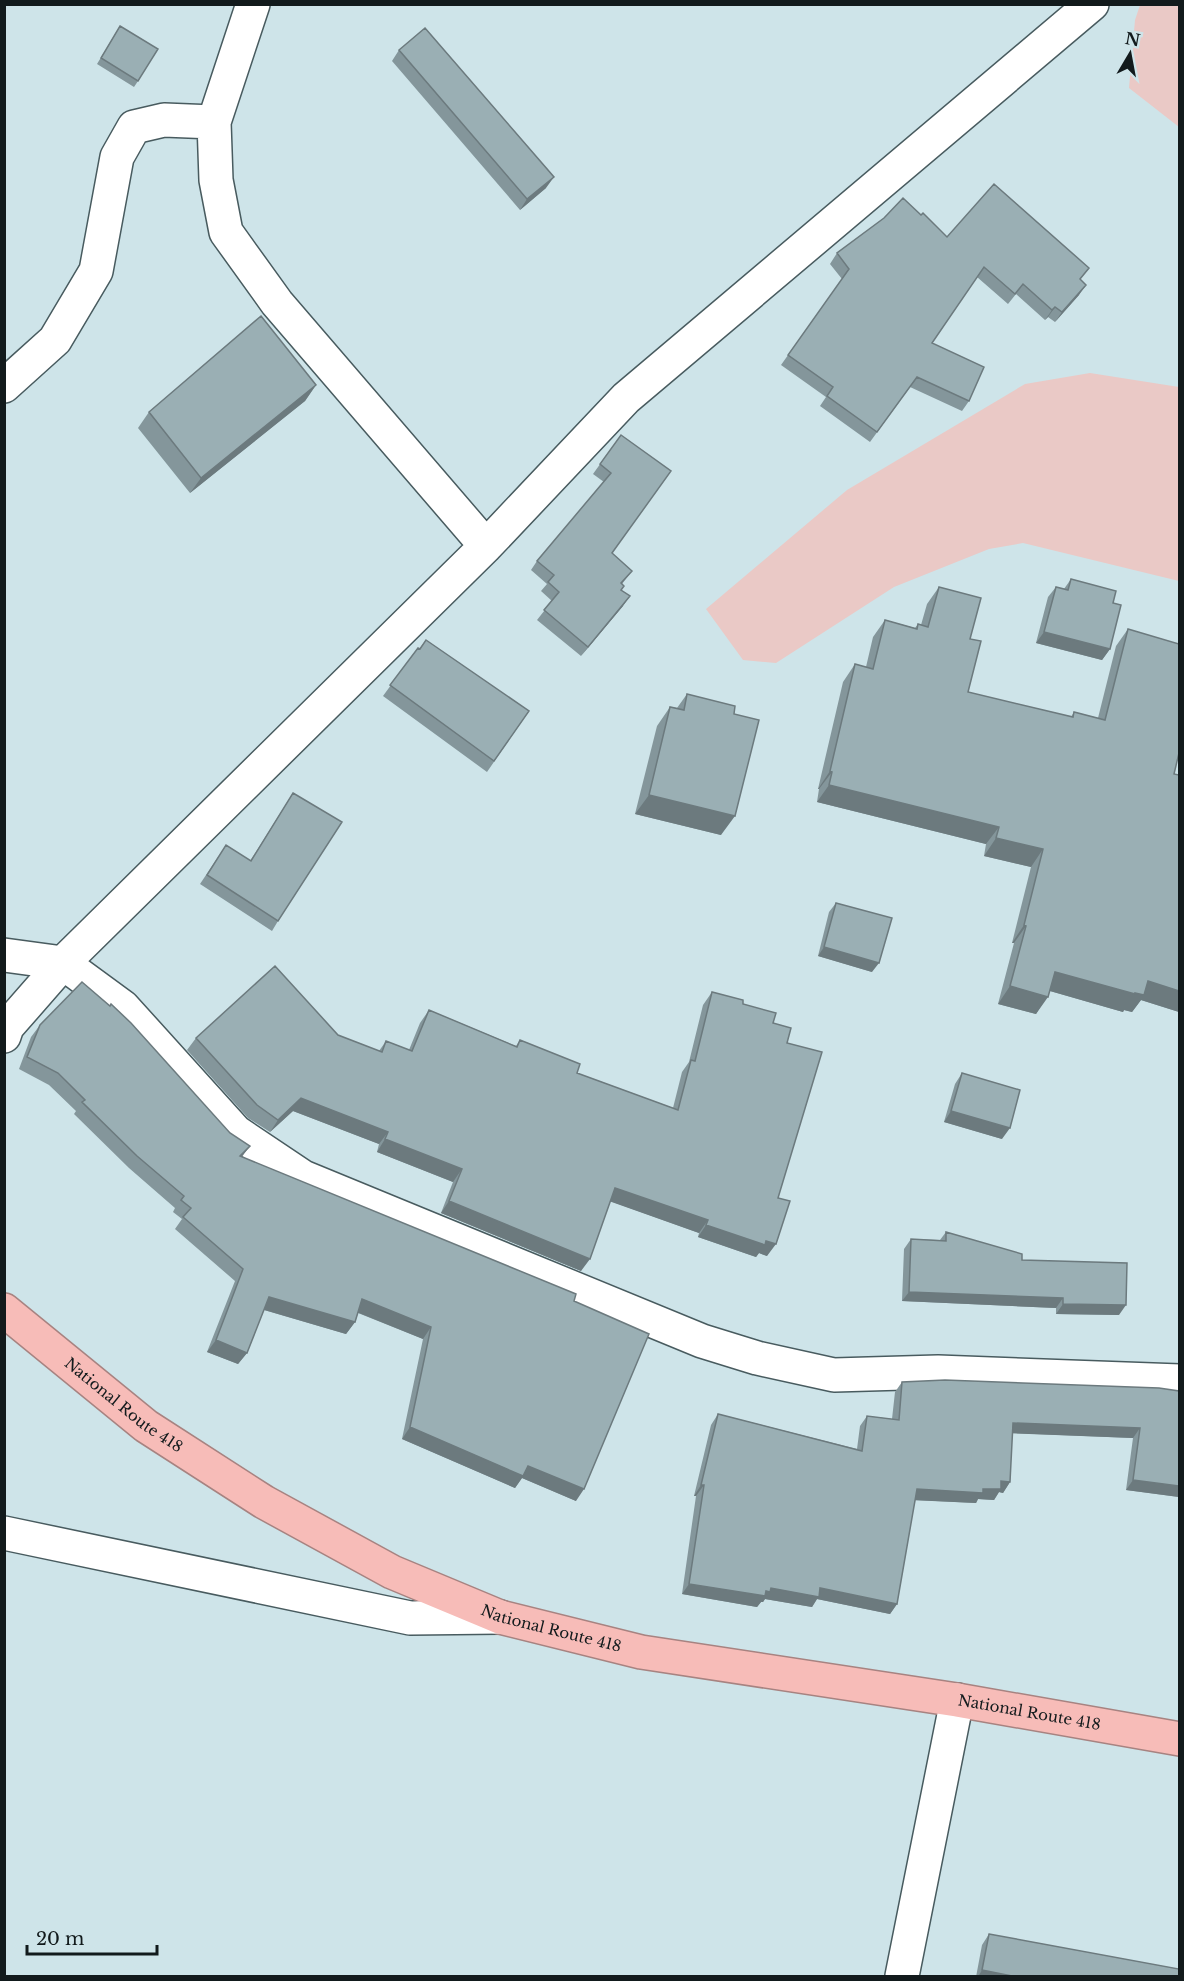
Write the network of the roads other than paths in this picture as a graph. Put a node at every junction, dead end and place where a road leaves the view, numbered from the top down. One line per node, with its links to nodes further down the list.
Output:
1 (254, 4): 3 (street)
2 (1092, 4): 5 (street)
3 (214, 122): 4 (street); 5 (street)
4 (4, 386)
5 (486, 546): 7 (street)
6 (4, 955): 7 (street)
7 (63, 963): 8 (street); 10 (street)
8 (4, 1036)
9 (4, 1310): 12 (highway, National Route 418)
10 (1179, 1381)
11 (4, 1533): 12 (street)
12 (500, 1617): 13 (highway, National Route 418)
13 (957, 1700): 14 (highway, National Route 418); 15 (street)
14 (1179, 1739)
15 (902, 1977)

